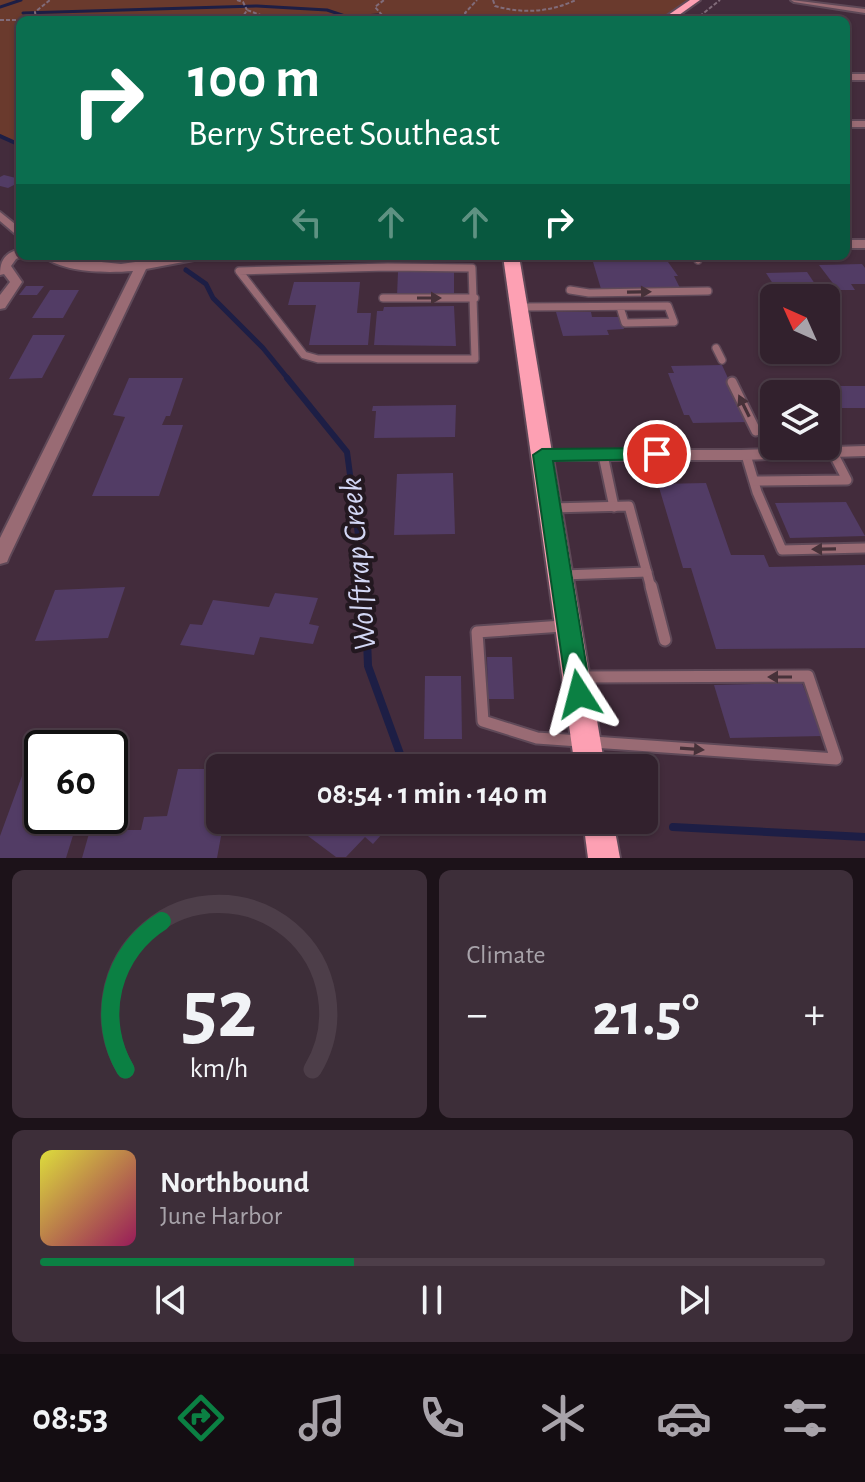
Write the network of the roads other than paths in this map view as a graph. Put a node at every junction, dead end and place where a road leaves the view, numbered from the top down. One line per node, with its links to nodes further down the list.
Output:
1 (696, 0): 5 (main road)
2 (794, 0): 4 (street)
3 (701, 10): 6 (main road)
4 (865, 11)
5 (672, 16)
6 (692, 16)
7 (0, 215): 8 (street)
8 (16, 230)
9 (16, 254): 14 (street)
10 (64, 260): 13 (street)
11 (175, 260): 13 (street)
12 (512, 260): 20 (main road)
13 (141, 267): 37 (street)
14 (2, 269): 19 (street)
15 (570, 290): 16 (lane, one-way to 16)
16 (708, 291)
17 (383, 298): 18 (lane, one-way to 18)
18 (475, 298): 18 (lane)
19 (0, 305)
20 (519, 307): 21 (lane); 29 (main road)
21 (620, 307): 21 (lane)
22 (716, 348): 23 (lane)
23 (722, 360)
24 (732, 382): 25 (lane, one-way to 24)
25 (756, 431)
26 (840, 451): 27 (street)
27 (865, 451)
28 (760, 454): 31 (street)
29 (542, 455): 30 (street); 35 (main road)
30 (603, 455): 31 (street); 34 (lane)
31 (746, 455): 33 (lane)
32 (837, 460): 33 (lane)
33 (755, 481): 36 (lane, one-way to 33)
34 (614, 507): 35 (lane); 38 (lane)
35 (550, 508): 39 (main road)
36 (865, 548)
37 (1, 553)
38 (647, 572): 39 (lane); 41 (lane)
39 (560, 575): 40 (main road)
40 (568, 626): 42 (main road); 43 (lane)
41 (665, 640)
42 (576, 677): 44 (main road); 45 (lane, one-way to 42)
43 (585, 754)
44 (588, 754)
45 (658, 756)
46 (600, 834): 47 (main road)
47 (604, 858)

